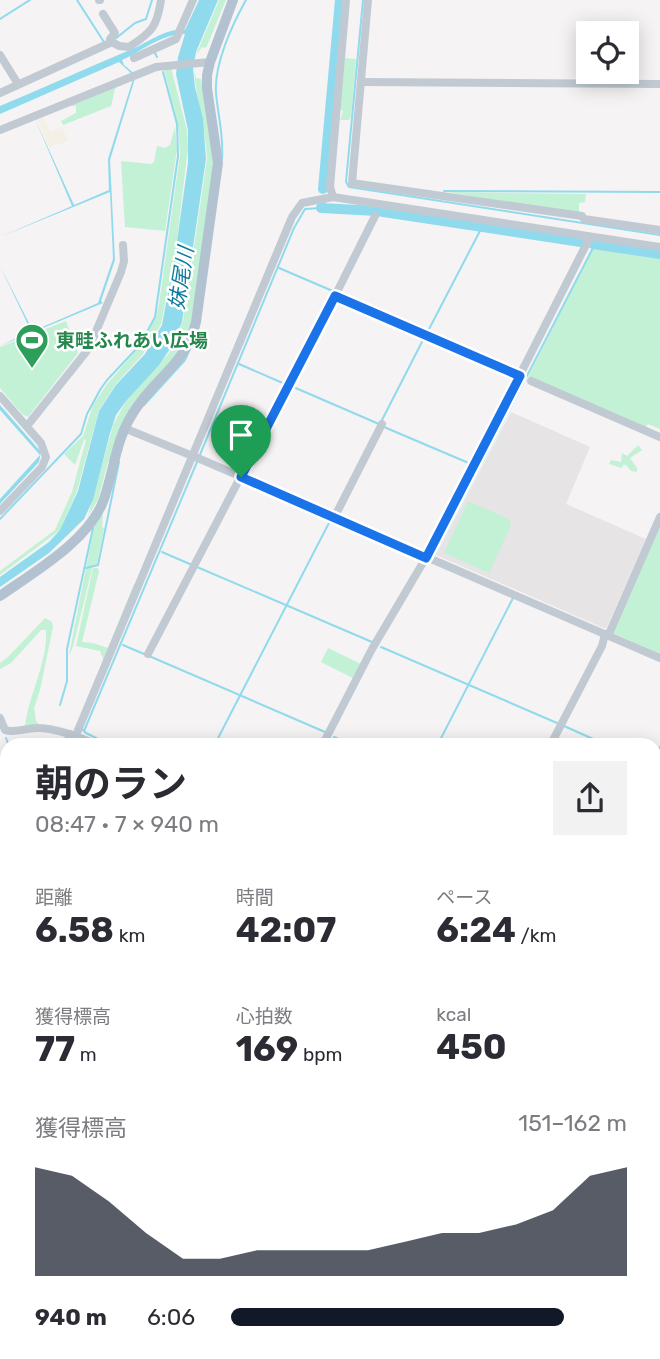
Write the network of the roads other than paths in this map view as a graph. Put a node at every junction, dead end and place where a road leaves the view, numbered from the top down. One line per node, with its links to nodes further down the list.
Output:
1 (161, 0): 8 (street)
2 (193, 0): 8 (street)
3 (233, 0): 10 (main road)
4 (346, 0): 17 (street)
5 (368, 0): 12 (street)
6 (103, 14): 7 (street)
7 (112, 42): 8 (street); 14 (street)
8 (132, 52): 11 (street)
9 (0, 55): 14 (street)
10 (205, 63): 11 (street); 29 (main road)
11 (139, 72): 16 (street)
12 (361, 84): 13 (street); 19 (street)
13 (660, 84)
14 (18, 85): 15 (street)
15 (0, 93)
16 (0, 130)
17 (333, 197): 19 (street); 31 (street)
18 (375, 216): 23 (street)
19 (585, 227): 20 (street); 22 (street); 24 (street)
20 (660, 230)
21 (123, 245): 27 (street)
22 (660, 247)
23 (335, 296): 24 (street); 32 (street)
24 (520, 376): 36 (street)
25 (531, 381): 30 (street)
26 (0, 396): 27 (street)
27 (27, 426): 33 (street)
28 (382, 426): 35 (street)
29 (124, 428): 31 (street); 37 (main road)
30 (660, 437)
31 (197, 457): 32 (street); 42 (street)
32 (241, 477): 35 (street); 39 (street)
33 (0, 511)
34 (660, 517): 38 (street)
35 (334, 518): 36 (street)
36 (426, 558): 38 (street); 45 (street)
37 (0, 596)
38 (607, 635): 40 (street); 46 (street)
39 (148, 654)
40 (660, 658)
41 (0, 718): 42 (street)
42 (73, 735): 43 (street); 44 (street)
43 (71, 738)
44 (80, 738)
45 (326, 738)
46 (554, 738)

